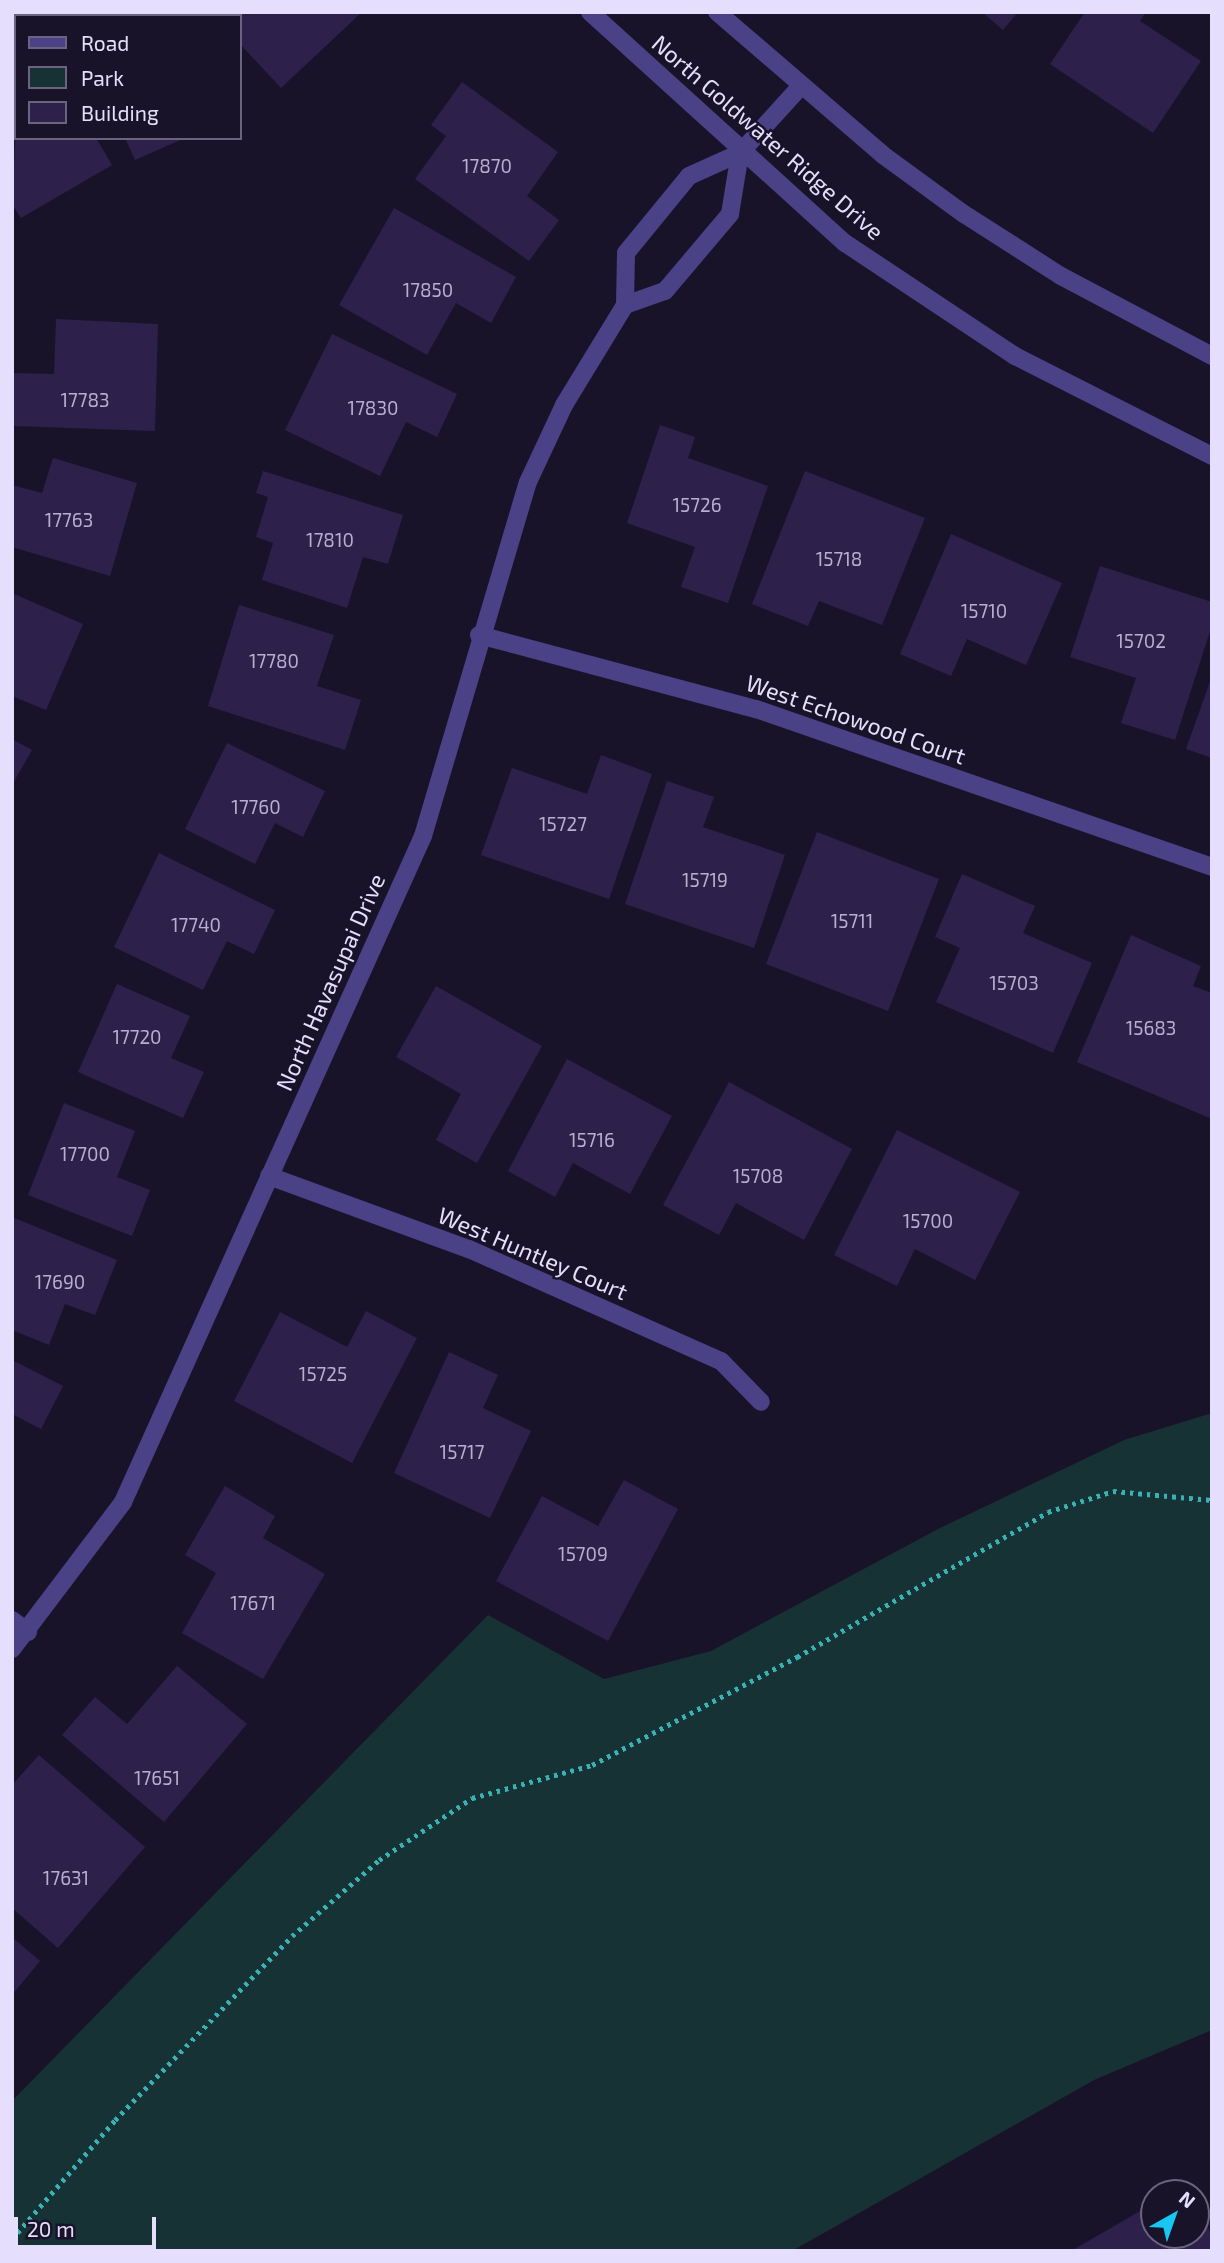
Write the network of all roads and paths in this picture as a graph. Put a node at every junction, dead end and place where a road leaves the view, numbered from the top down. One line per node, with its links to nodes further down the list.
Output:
1 (590, 12): 4 (street, North Goldwater Ridge Drive)
2 (717, 12): 3 (street)
3 (800, 87): 4 (street); 6 (street)
4 (740, 153): 5 (street); 5 (street); 7 (street, North Goldwater Ridge Drive)
5 (625, 305): 8 (street, North Havasupai Drive)
6 (1212, 356)
7 (1212, 456)
8 (479, 635): 9 (street, West Echowood Court); 10 (street, North Havasupai Drive)
9 (1212, 867)
10 (269, 1176): 11 (street, West Huntley Court); 14 (street, North Havasupai Drive)
11 (761, 1402)
12 (1212, 1500): 16 (path)
13 (12, 1620): 14 (street)
14 (28, 1632): 15 (street, North Havasupai Drive)
15 (12, 1649)
16 (12, 2239)

